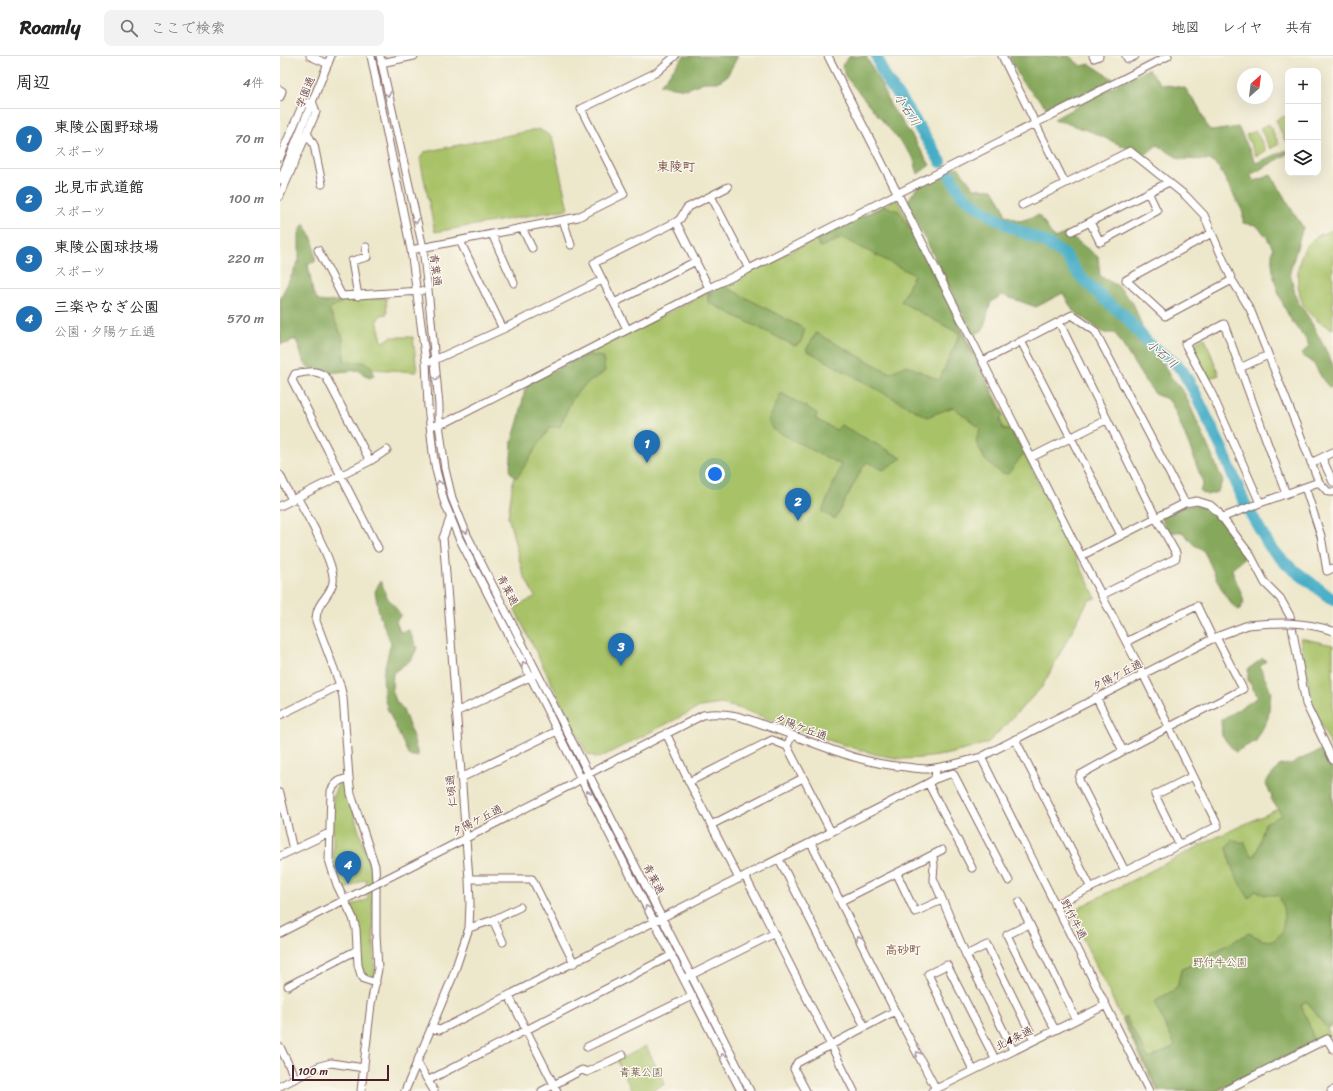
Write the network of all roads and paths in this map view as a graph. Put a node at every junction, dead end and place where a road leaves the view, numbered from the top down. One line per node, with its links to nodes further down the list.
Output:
1 (310, 56): 14 (street)
2 (331, 56): 14 (street, 学園通)
3 (371, 56): 45 (street, 青葉通)
4 (414, 56): 13 (street)
5 (675, 56): 32 (street)
6 (828, 56): 28 (street)
7 (1002, 56): 18 (street)
8 (1093, 56): 9 (street)
9 (1099, 56)
10 (1126, 56): 11 (street)
11 (1135, 56)
12 (1164, 57): 18 (street)
13 (381, 59): 42 (street, 青葉通, one-way to 42)
14 (328, 64): 17 (street, 学園通)
15 (280, 90): 16 (street)
16 (280, 97)
17 (312, 101): 19 (street); 20 (street); 22 (street, 学園通)
18 (1035, 124): 24 (street); 28 (street)
19 (307, 133): 25 (street); 29 (street)
20 (283, 139): 21 (street)
21 (280, 157)
22 (280, 180)
23 (1169, 182): 24 (street); 27 (street); 37 (street)
24 (1065, 183): 31 (street)
25 (322, 184)
26 (728, 187): 30 (street)
27 (1148, 192): 34 (street); 34 (street)
28 (898, 193): 47 (street); 62 (street)
29 (280, 196)
30 (711, 196): 33 (street); 47 (street)
31 (1022, 205)
32 (563, 220): 35 (street); 40 (street)
33 (676, 222): 46 (street); 48 (street)
34 (1090, 222): 36 (street)
35 (522, 228): 38 (street); 43 (street)
36 (1072, 231)
37 (1212, 233): 49 (street); 49 (street)
38 (492, 234): 39 (street); 50 (street)
39 (460, 241): 42 (street); 57 (street)
40 (571, 245)
41 (366, 246): 54 (street)
42 (422, 248): 45 (street); 52 (street, 青葉通)
43 (532, 248)
44 (318, 250): 54 (street)
45 (411, 250): 53 (street, 青葉通)
46 (696, 261): 51 (street); 55 (street)
47 (749, 269): 51 (street)
48 (602, 280): 55 (street); 57 (street)
49 (1232, 280): 60 (street)
50 (514, 283)
51 (709, 288): 58 (street)
52 (428, 290): 53 (street); 61 (street, 青葉通)
53 (417, 291): 54 (street); 63 (street, 青葉通)
54 (358, 296)
55 (614, 303): 58 (street)
56 (1059, 322): 59 (street); 65 (street); 83 (street)
57 (503, 329): 61 (street)
58 (627, 329): 66 (street)
59 (1021, 341): 62 (street); 68 (street)
60 (1263, 357): 64 (street); 74 (street)
61 (435, 360): 63 (street); 66 (street, 青葉通, one-way to 66)
62 (983, 361): 71 (street)
63 (426, 362): 67 (street, 青葉通)
64 (1240, 368): 81 (street); 85 (street)
65 (1106, 420): 68 (street); 88 (street)
66 (439, 424): 67 (street); 84 (street, 青葉通)
67 (430, 426): 87 (street, 青葉通, one-way to 67)
68 (1071, 439): 71 (street); 90 (street)
69 (387, 450): 73 (street)
70 (1333, 452): 72 (street)
71 (1032, 458): 92 (street)
72 (1322, 458): 74 (street); 78 (street)
73 (370, 461): 76 (street); 76 (street)
74 (1311, 463): 77 (street)
75 (280, 474): 82 (street)
76 (341, 475): 82 (street); 91 (street)
77 (1319, 482): 79 (street); 80 (street)
78 (1333, 482)
79 (1306, 487): 81 (street); 93 (street)
80 (1333, 492)
81 (1286, 494): 85 (street)
82 (295, 498): 86 (street); 101 (street)
83 (1184, 503): 88 (street); 89 (street)
84 (454, 504): 87 (street, 仁頃通); 98 (street, 青葉通, one-way to 98)
85 (1256, 504): 89 (street)
86 (280, 506)
87 (450, 516): 100 (street, 青葉通, one-way to 87); 103 (street, 仁頃通)
88 (1156, 518): 90 (street); 94 (street)
89 (1221, 518): 113 (street)
90 (1121, 535): 92 (street)
91 (378, 548)
92 (1081, 556): 94 (street)
93 (1333, 568)
94 (1102, 595): 97 (street)
95 (1333, 632): 96 (street, 夕陽ケ丘通, bridge)
96 (1214, 638): 97 (street); 99 (street, 夕陽ケ丘通); 105 (street)
97 (1126, 642): 99 (street)
98 (538, 673): 100 (street); 115 (street, 青葉通)
99 (1143, 674): 102 (street, 夕陽ケ丘通); 105 (street)
100 (530, 676): 103 (street); 106 (street, 青葉通)
101 (340, 685): 104 (street); 117 (street)
102 (1096, 697): 109 (street, 夕陽ケ丘通); 111 (street)
103 (456, 712): 118 (street, 仁頃通)
104 (280, 715)
105 (1169, 727): 111 (street); 116 (street)
106 (557, 731): 118 (street); 120 (street, 青葉通)
107 (666, 733): 108 (street, 夕陽ケ丘通); 115 (street, 夕陽ケ丘通); 122 (street)
108 (792, 735): 110 (street); 114 (street, 夕陽ケ丘通)
109 (1014, 739): 112 (street, 夕陽ケ丘通); 142 (street)
110 (787, 746): 119 (street); 122 (street)
111 (1123, 751): 137 (street)
112 (981, 757): 114 (street, 夕陽ケ丘通); 147 (street, 野付牛通)
113 (1333, 760)
114 (936, 768): 121 (street)
115 (588, 774): 120 (street, 夕陽ケ丘通); 149 (street, 青葉通)
116 (1194, 776): 130 (street); 130 (street)
117 (349, 778): 127 (street); 163 (street)
118 (461, 778): 128 (street, 仁頃通)
119 (803, 778): 125 (street); 126 (street)
120 (581, 779): 128 (street, 夕陽ケ丘通); 151 (street, 青葉通, one-way to 120)
121 (935, 779): 123 (street); 141 (street)
122 (689, 782): 125 (street)
123 (928, 783): 126 (street); 136 (street)
124 (280, 793): 131 (street)
125 (711, 825): 139 (street)
126 (831, 832): 129 (street)
127 (329, 833): 131 (street); 144 (street)
128 (466, 838): 140 (street, 仁頃通); 144 (street, 夕陽ケ丘通, bridge)
129 (811, 843): 135 (street); 145 (street)
130 (1179, 844): 137 (street)
131 (293, 850): 134 (street)
132 (942, 850): 133 (street)
133 (933, 854): 138 (street); 143 (street)
134 (280, 856)
135 (779, 859): 139 (street); 170 (street)
136 (972, 868)
137 (1125, 871): 142 (street)
138 (897, 874): 143 (street); 145 (street)
139 (742, 878): 149 (street); 155 (street)
140 (469, 879): 153 (street, 仁頃通); 160 (street)
141 (1009, 881)
142 (1091, 888): 147 (street)
143 (942, 900): 159 (street)
144 (344, 901): 154 (street, 夕陽ケ丘通); 157 (street)
145 (841, 901): 168 (street, one-way to 145)
146 (1019, 902): 152 (street)
147 (1055, 905): 167 (street, 野付牛通)
148 (520, 907): 150 (street)
149 (662, 918): 151 (street); 161 (street, 青葉通)
150 (493, 920): 153 (street); 156 (street)
151 (654, 922): 158 (street, 青葉通); 160 (street)
152 (1029, 924): 169 (street); 173 (street)
153 (469, 928): 171 (street, 仁頃通)
154 (280, 933)
155 (773, 934): 161 (street); 175 (street)
156 (503, 942)
157 (357, 950): 163 (street); 164 (street)
158 (672, 955): 162 (street, 青葉通); 172 (street)
159 (966, 955): 174 (street); 178 (street)
160 (574, 963): 165 (street)
161 (691, 975): 162 (street); 195 (street, 青葉通)
162 (684, 979): 166 (street, 青葉通)
163 (376, 983): 183 (street)
164 (288, 986)
165 (509, 996): 171 (street); 172 (street)
166 (692, 996): 176 (street); 194 (street, 青葉通, one-way to 166)
167 (1106, 1005): 169 (street, 北4条通); 198 (street, 野付牛通)
168 (895, 1011): 170 (street); 189 (street, one-way to 168)
169 (1076, 1019): 173 (street, 北4条通)
170 (865, 1027): 175 (street)
171 (431, 1028): 182 (street, 仁頃通)
172 (526, 1029): 186 (street); 188 (street)
173 (1055, 1030): 174 (street, 北4条通)
174 (1034, 1040): 178 (street, 北4条通)
175 (831, 1044): 196 (street); 197 (street)
176 (587, 1047)
177 (280, 1048): 185 (street)
178 (1013, 1050): 181 (street, 北4条通)
179 (1333, 1050): 199 (street)
180 (623, 1055): 188 (street)
181 (995, 1059): 184 (street, 北4条通); 184 (street)
182 (417, 1062): 186 (street); 191 (street, 仁頃通)
183 (364, 1068): 185 (street); 190 (street)
184 (973, 1070): 189 (street, 北4条通)
185 (295, 1078): 187 (street)
186 (429, 1080): 192 (street)
187 (280, 1086)
188 (556, 1088): 193 (street)
189 (934, 1090)
190 (361, 1091)
191 (405, 1091)
192 (434, 1091)
193 (542, 1091)
194 (741, 1091)
195 (750, 1091)
196 (806, 1091)
197 (854, 1091)
198 (1149, 1091)
199 (1224, 1091)

